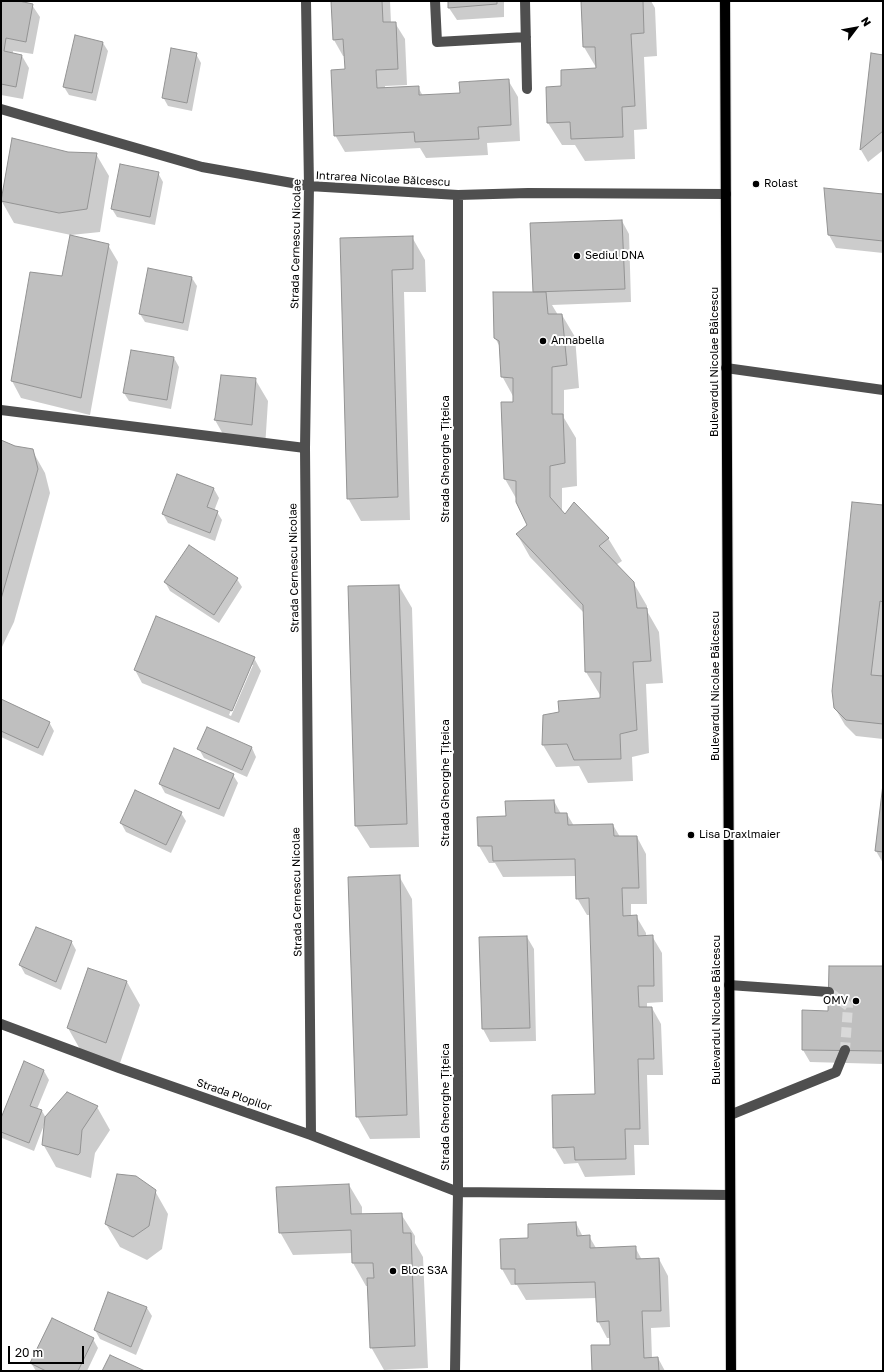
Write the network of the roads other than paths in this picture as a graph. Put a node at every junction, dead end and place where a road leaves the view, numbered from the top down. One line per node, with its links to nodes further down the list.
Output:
1 (306, 1): 8 (street, Strada Cernescu Nicolae)
2 (435, 1): 5 (street)
3 (525, 1): 5 (street)
4 (725, 1): 9 (main road, Bulevardul Nicolae Bălcescu)
5 (526, 37): 6 (street)
6 (527, 89)
7 (1, 109): 8 (street, Intrarea Nicolae Bălcescu)
8 (309, 186): 10 (street, Intrarea Nicolae Bălcescu); 14 (street, Strada Cernescu Nicolae)
9 (726, 194): 10 (street, Intrarea Nicolae Bălcescu); 11 (main road, Bulevardul Nicolae Bălcescu)
10 (458, 195): 21 (street, Strada Gheorghe Țițeica)
11 (726, 368): 12 (street); 15 (main road, Bulevardul Nicolae Bălcescu)
12 (883, 390)
13 (1, 410): 14 (street)
14 (305, 448): 20 (street, Strada Cernescu Nicolae)
15 (729, 985): 16 (street); 19 (main road, Bulevardul Nicolae Bălcescu)
16 (829, 992)
17 (1, 1024): 20 (street, Strada Plopilor)
18 (845, 1050): 19 (street)
19 (730, 1115): 22 (main road, Bulevardul Nicolae Bălcescu)
20 (311, 1135): 21 (street, Strada Plopilor)
21 (458, 1192): 22 (street); 23 (street, Strada Gheorghe Țițeica)
22 (730, 1195): 24 (main road, Bulevardul Nicolae Bălcescu)
23 (455, 1371)
24 (731, 1371)

